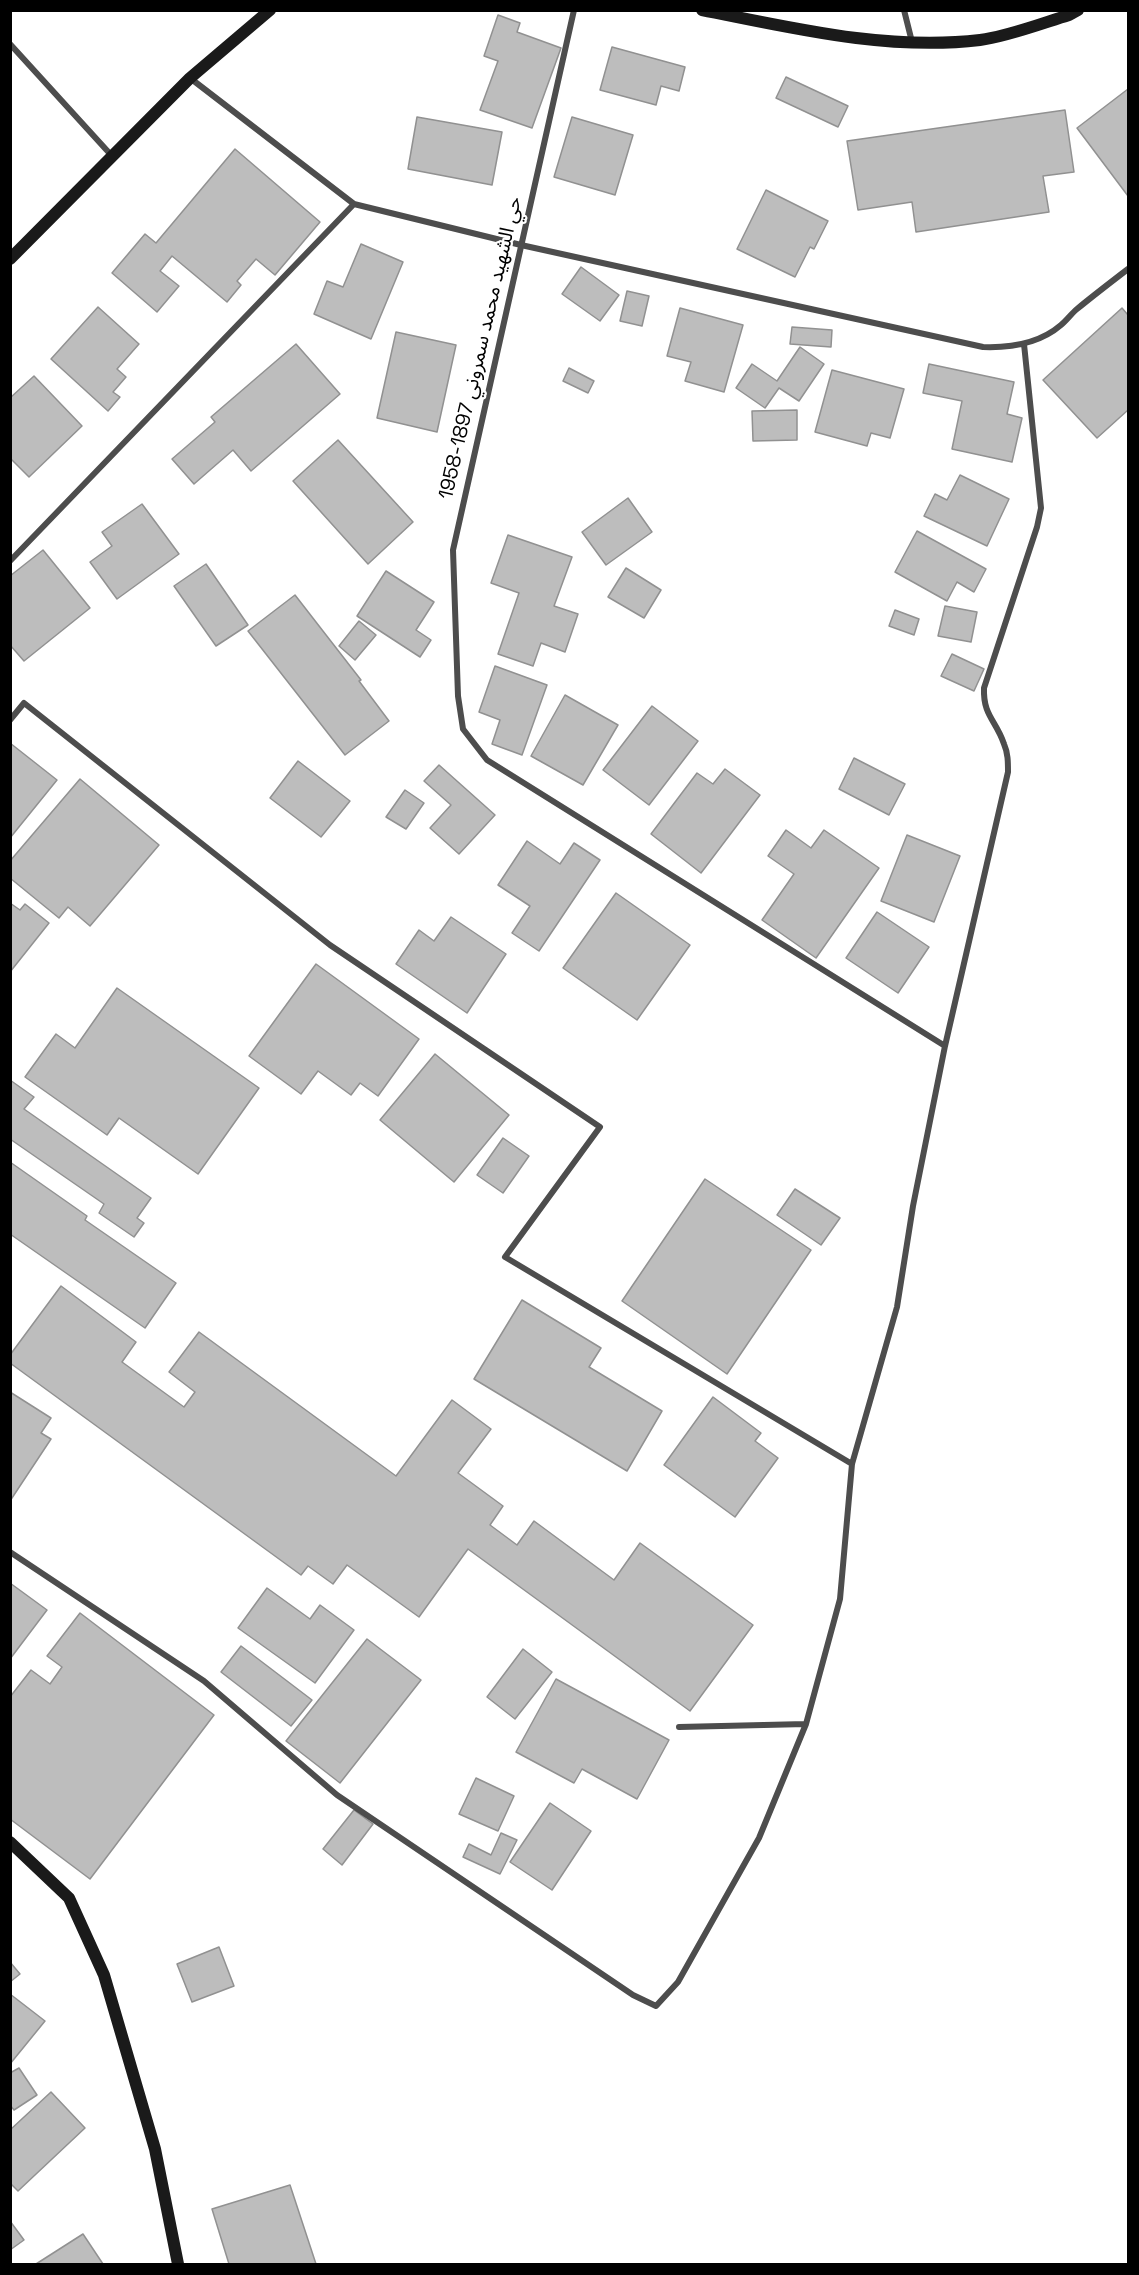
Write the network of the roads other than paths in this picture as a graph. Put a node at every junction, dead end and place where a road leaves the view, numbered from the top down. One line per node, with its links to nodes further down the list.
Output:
1 (270, 10): 8 (main road)
2 (574, 10): 11 (street, حي الشهيد محمد سمروني 1897-1958)
3 (702, 10): 7 (main road)
4 (904, 10): 7 (street)
5 (1078, 10): 7 (main road)
6 (10, 44): 9 (street)
7 (913, 44)
8 (190, 78): 9 (main road); 10 (street)
9 (112, 157): 12 (main road)
10 (354, 204): 11 (street); 15 (street)
11 (521, 245): 14 (street); 17 (street, حي الشهيد محمد سمروني 1897-1958)
12 (10, 259)
13 (1128, 269): 14 (street)
14 (1024, 345): 17 (street)
15 (10, 561)
16 (10, 720): 18 (street)
17 (945, 1046): 18 (street)
18 (852, 1464): 20 (street)
19 (10, 1552): 20 (street)
20 (806, 1724): 21 (street)
21 (679, 1727)
22 (10, 1842): 23 (main road)
23 (178, 2265)

